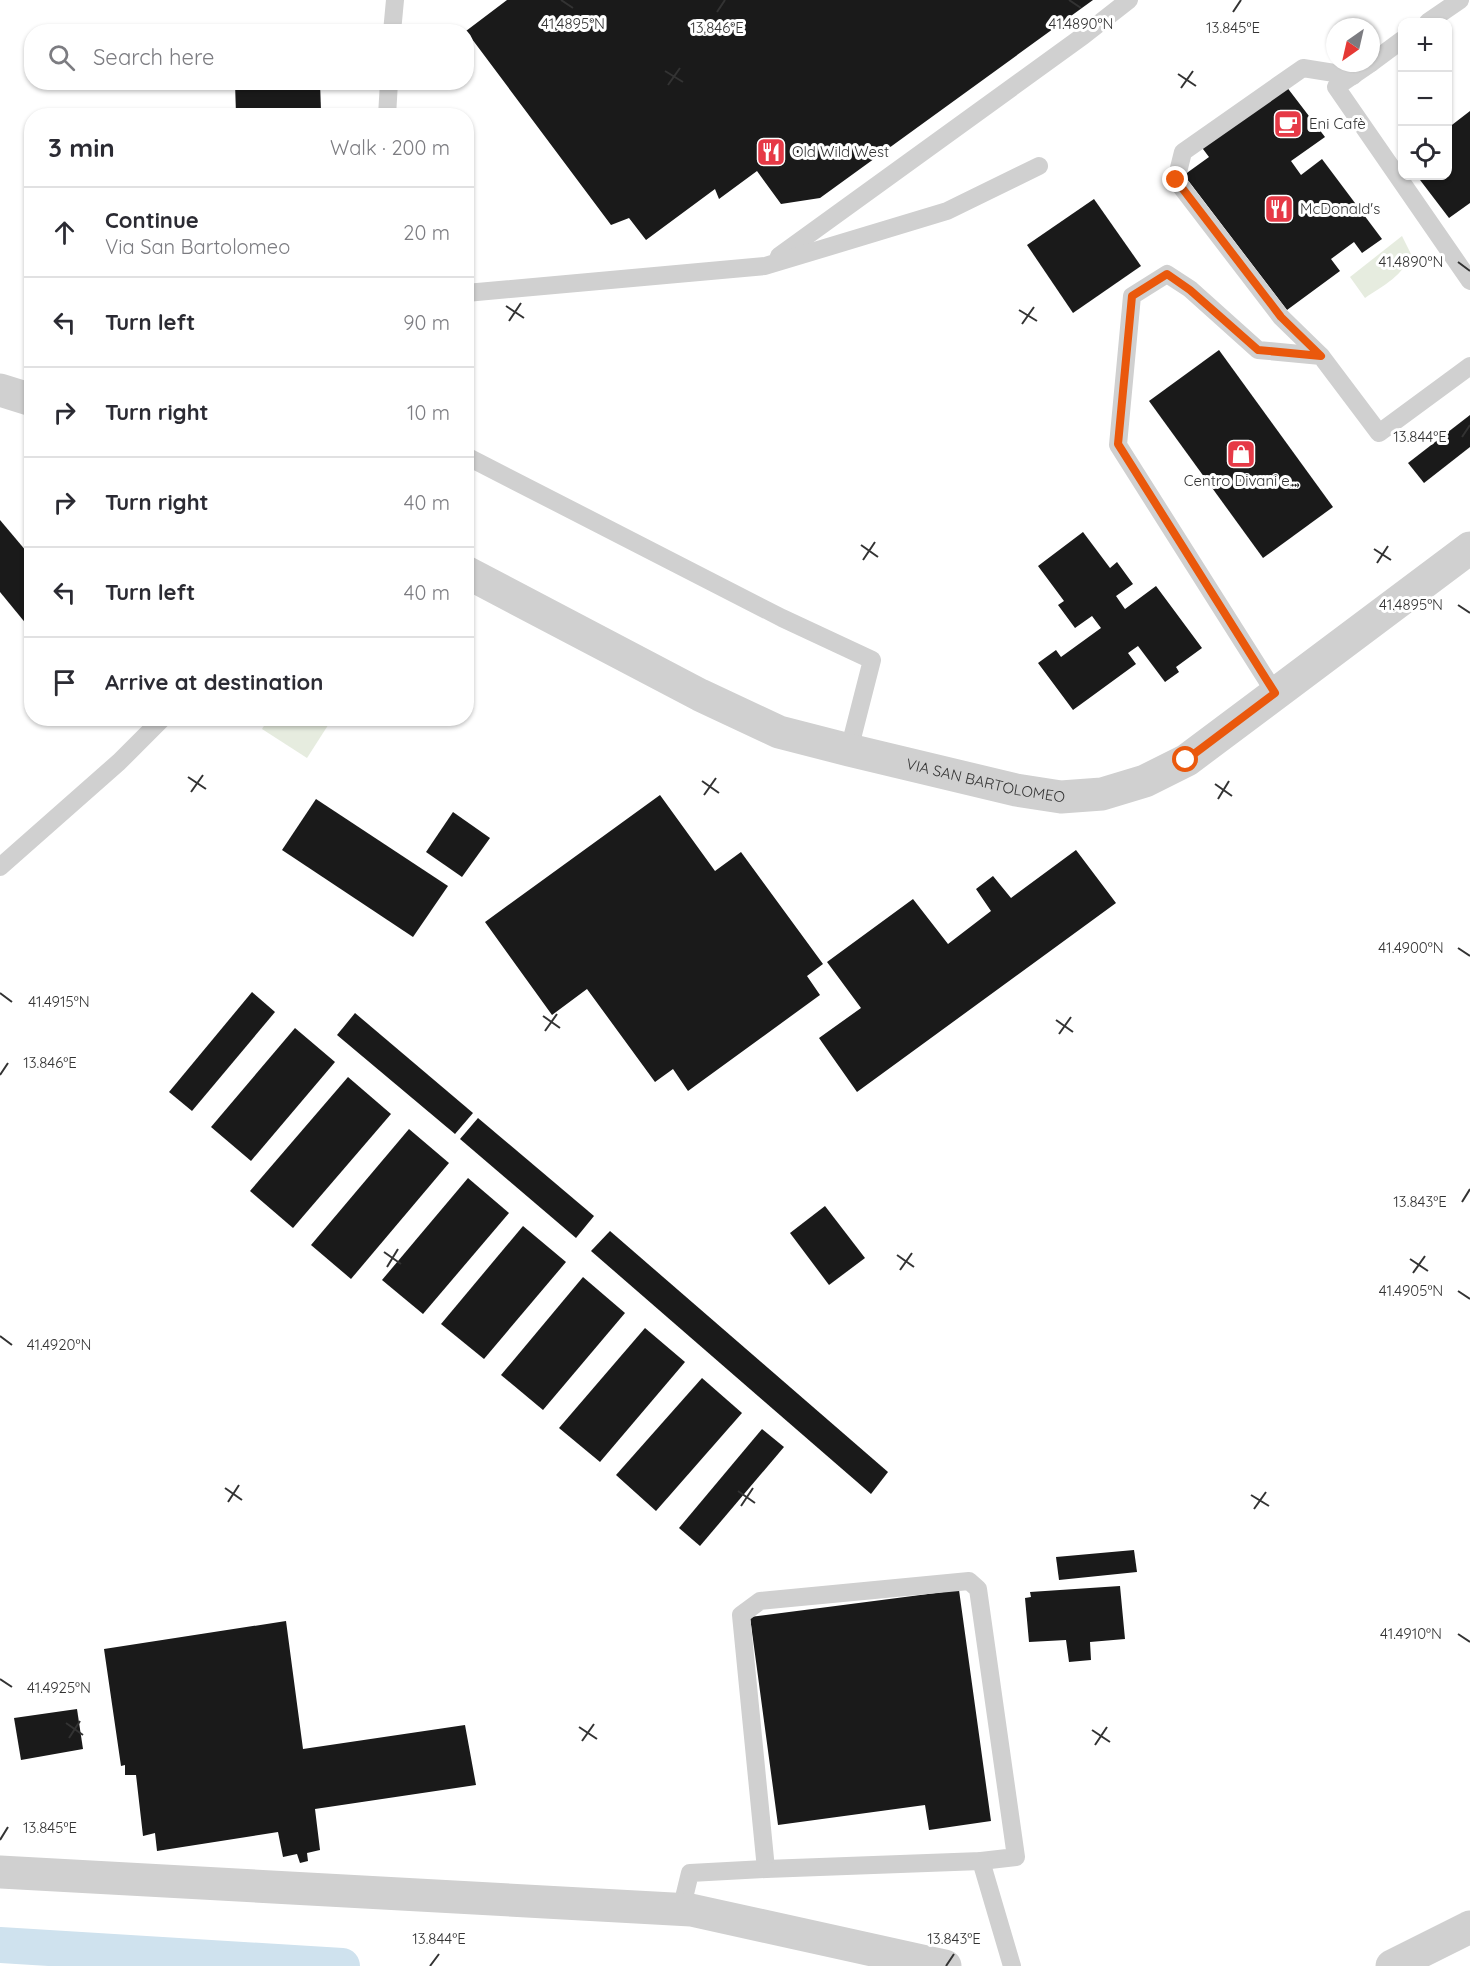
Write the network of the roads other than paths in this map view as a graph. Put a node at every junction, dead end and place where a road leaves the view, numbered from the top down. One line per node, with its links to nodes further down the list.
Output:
1 (395, 0): 5 (lane)
2 (1129, 0): 13 (lane)
3 (1460, 0): 4 (lane)
4 (1434, 18)
5 (393, 24)
6 (1398, 43): 7 (lane)
7 (1380, 56)
8 (1359, 72): 9 (lane)
9 (1353, 76): 14 (lane); 16 (lane)
10 (389, 90): 11 (lane)
11 (387, 108)
12 (1039, 166): 13 (lane)
13 (765, 266): 15 (lane)
14 (1470, 281)
15 (474, 292)
16 (1321, 356): 17 (lane); 23 (lane)
17 (1470, 366)
18 (0, 390): 19 (street)
19 (24, 398)
20 (474, 460): 25 (lane)
21 (1470, 548): 23 (street, VIA SAN BARTOLOMEO)
22 (474, 576): 25 (street, VIA SAN BARTOLOMEO)
23 (1275, 693): 25 (street, VIA SAN BARTOLOMEO)
24 (155, 726): 26 (lane)
25 (849, 750)
26 (0, 867)
27 (981, 1861): 28 (lane); 28 (lane); 33 (lane)
28 (766, 1869): 30 (lane)
29 (0, 1872): 30 (street)
30 (681, 1910): 32 (street)
31 (1470, 1927): 34 (street)
32 (945, 1966)
33 (1012, 1966)
34 (1392, 1966)

